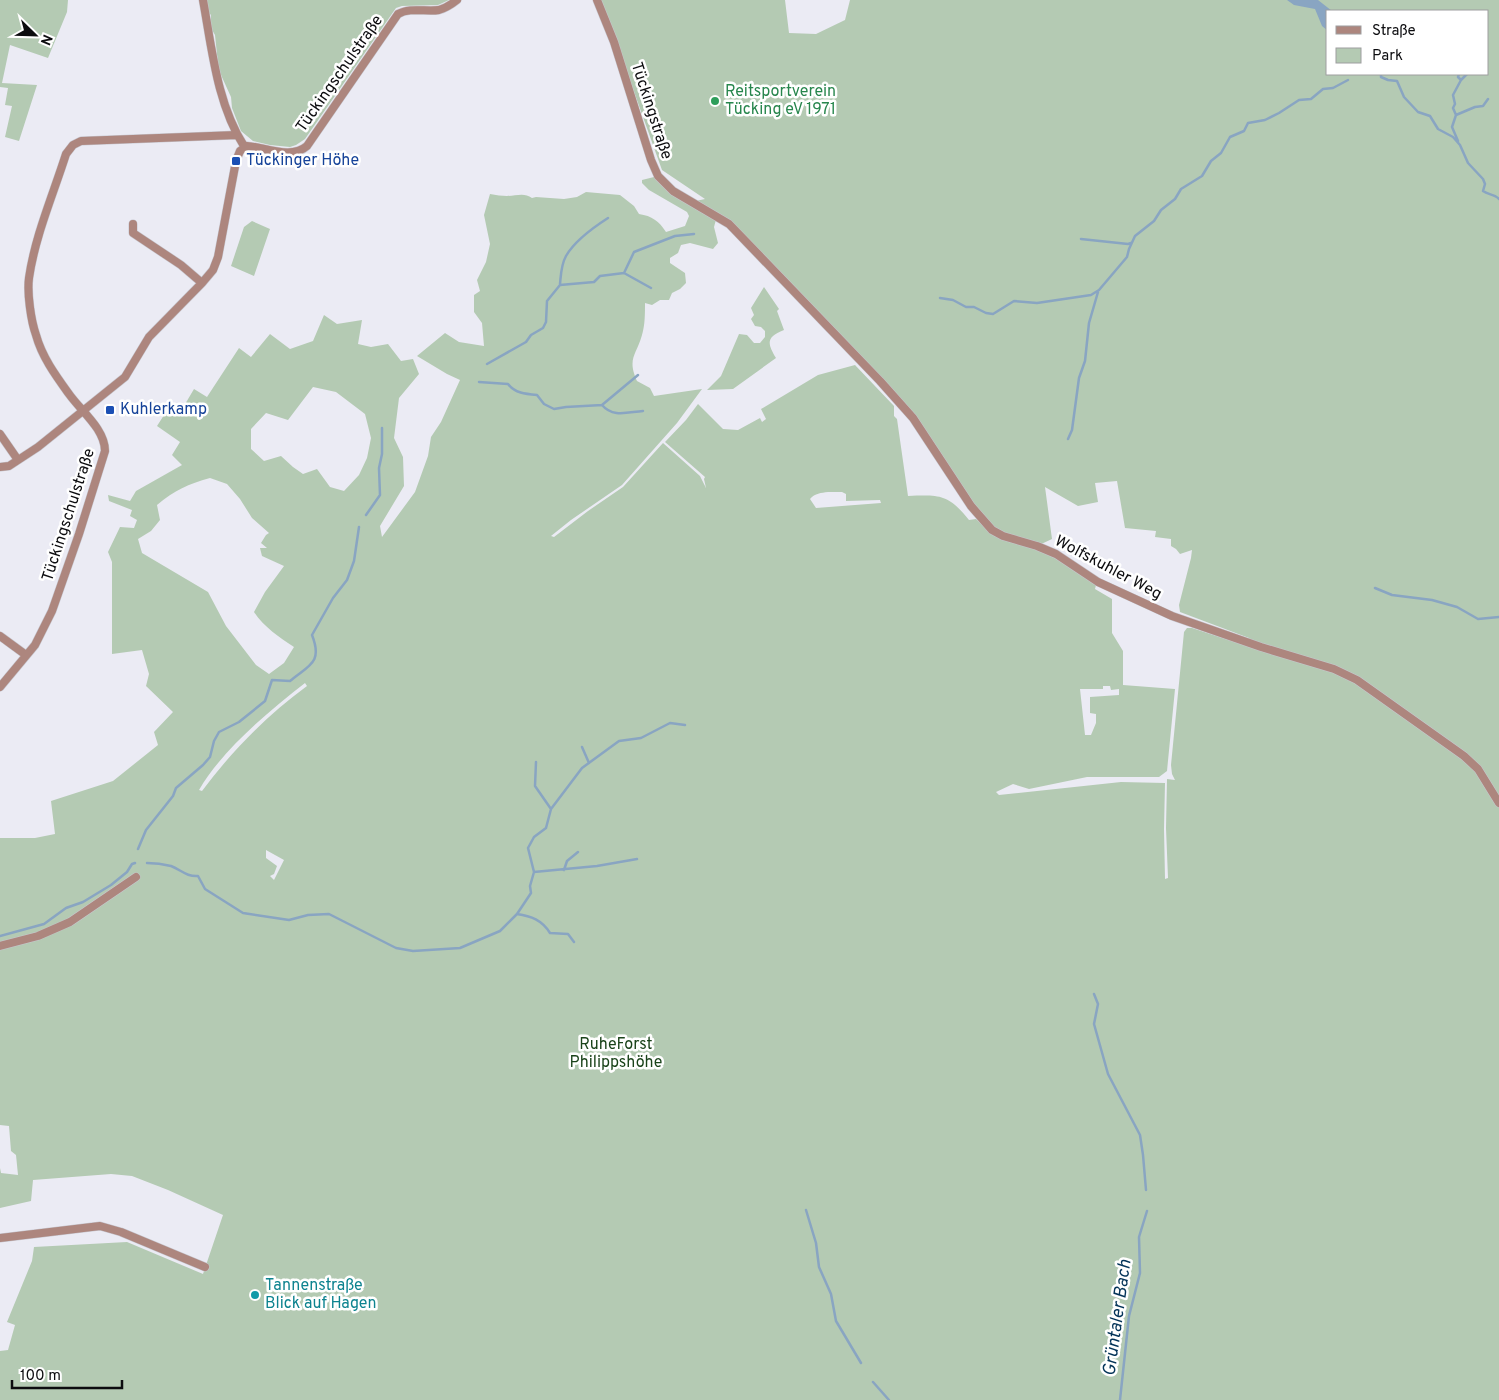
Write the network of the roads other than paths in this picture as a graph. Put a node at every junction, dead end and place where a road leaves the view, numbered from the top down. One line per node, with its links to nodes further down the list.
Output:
1 (203, 0): 4 (street)
2 (457, 0): 5 (street, Tückingschulstraße)
3 (597, 0): 7 (street, Tückingstraße)
4 (237, 135): 5 (street); 9 (street)
5 (244, 146): 8 (street)
6 (133, 224): 8 (street)
7 (771, 268): 16 (street, Wolfskuhler Weg)
8 (202, 283): 9 (street)
9 (82, 412): 11 (street); 14 (street, Tückingschulstraße)
10 (0, 434): 11 (street)
11 (18, 460): 12 (street)
12 (0, 468)
13 (0, 636): 14 (street)
14 (26, 656): 15 (street, Tückingschulstraße)
15 (0, 687)
16 (1499, 803)
17 (136, 877): 18 (street)
18 (0, 946)
19 (0, 1238): 20 (street)
20 (205, 1267)

